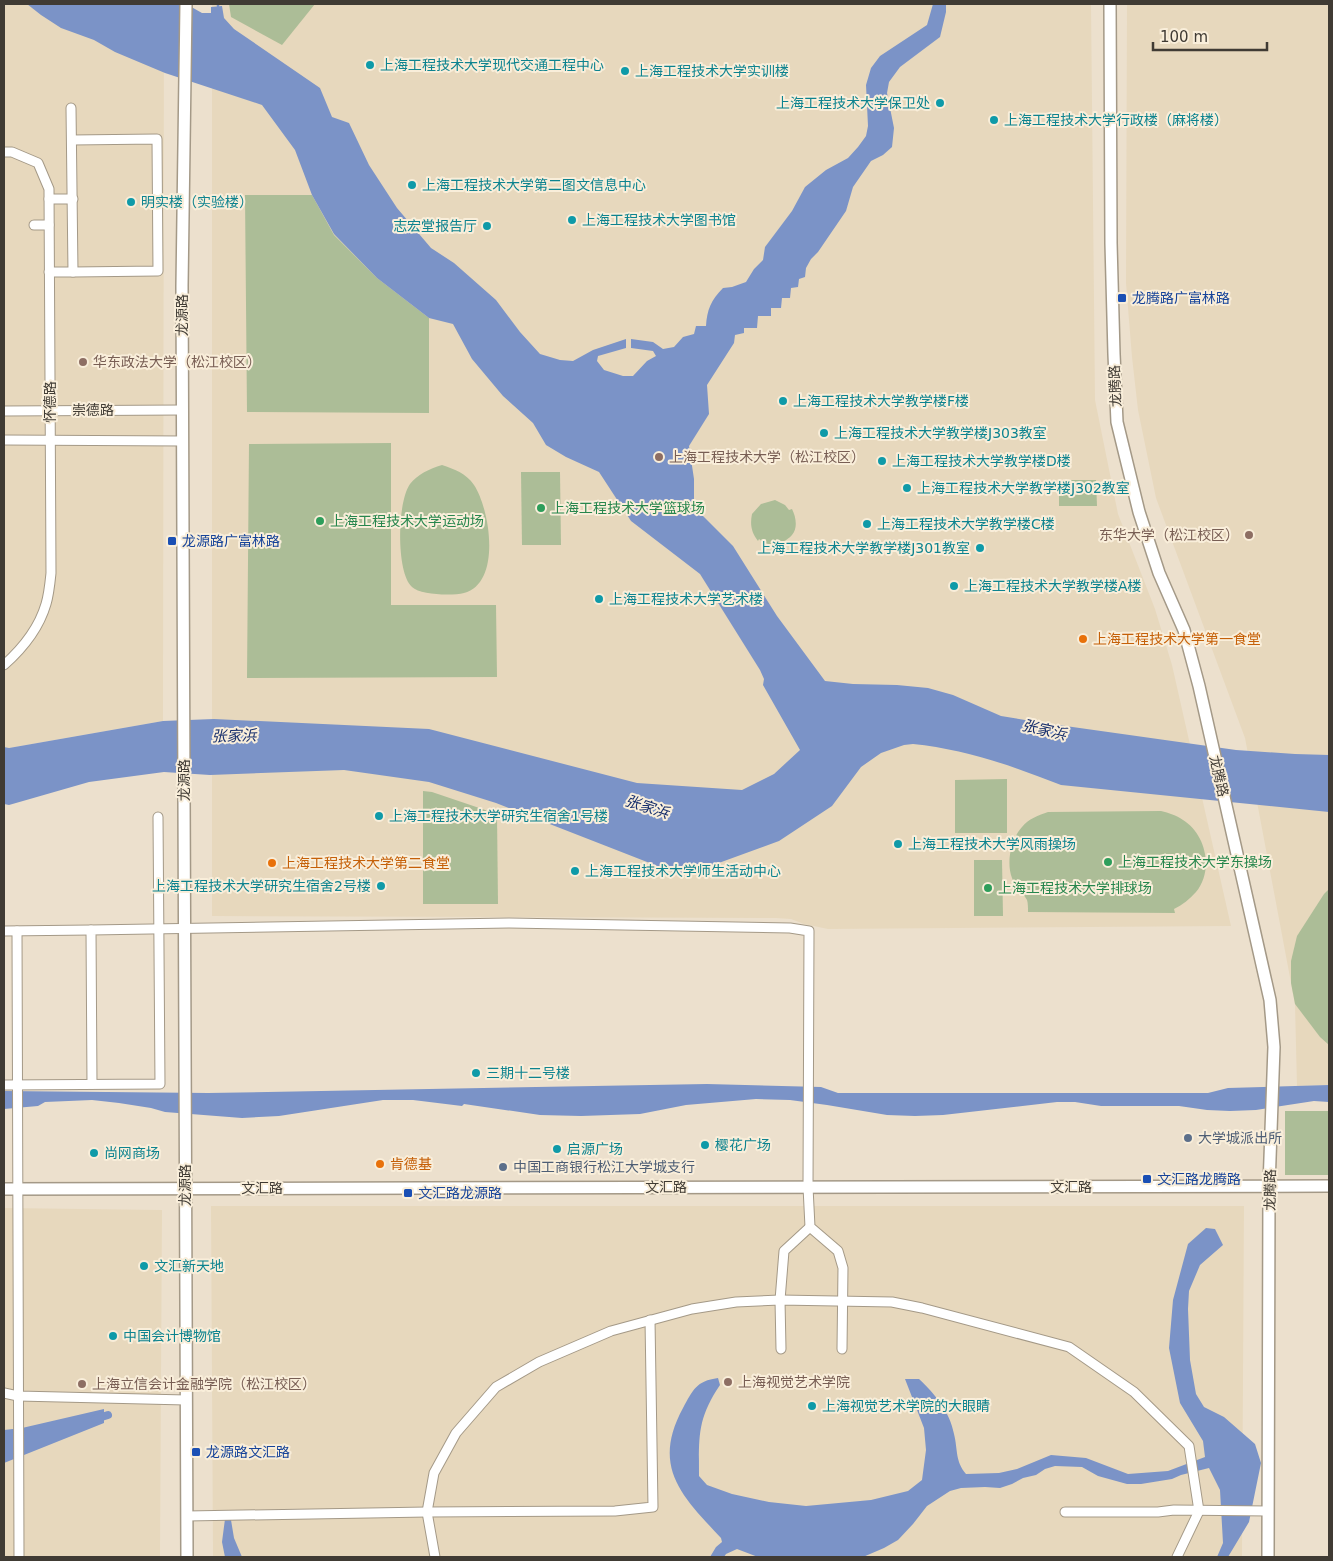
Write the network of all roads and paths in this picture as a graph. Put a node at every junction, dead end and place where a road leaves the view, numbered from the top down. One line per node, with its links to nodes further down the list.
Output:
1 (186, 4): 13 (main road, 龙源路)
2 (1110, 4): 28 (main road, 龙腾路)
3 (71, 108): 4 (street)
4 (72, 140): 7 (street); 11 (street)
5 (4, 152): 6 (street, 怀德路)
6 (49, 199): 7 (street); 8 (street, 怀德路)
7 (73, 199): 11 (street)
8 (49, 224): 9 (street); 10 (street, 怀德路)
9 (34, 225)
10 (49, 272): 11 (street); 12 (street, 怀德路)
11 (73, 272)
12 (50, 410): 13 (street, 崇德路); 14 (street, 崇德路); 16 (street, 怀德路)
13 (183, 410): 17 (main road, 龙源路)
14 (4, 411)
15 (4, 440): 16 (street)
16 (50, 440): 17 (street); 18 (street, 怀德路)
17 (183, 441): 20 (main road, 龙源路)
18 (4, 665)
19 (158, 817): 21 (street)
20 (184, 927): 21 (street); 30 (street); 31 (main road, 龙源路)
21 (159, 929): 24 (street); 27 (street)
22 (4, 930): 23 (street)
23 (17, 930): 24 (street); 26 (street)
24 (91, 930): 27 (street)
25 (4, 1084): 26 (street)
26 (18, 1084): 27 (street); 33 (street)
27 (92, 1084)
28 (1269, 1186): 29 (main road, 文汇路); 30 (main road, 文汇路); 44 (main road, 龙腾路)
29 (1329, 1186)
30 (808, 1187): 31 (main road, 文汇路); 34 (street)
31 (185, 1188): 33 (main road, 文汇路); 42 (main road, 龙源路)
32 (4, 1189): 33 (main road, 文汇路)
33 (18, 1189): 41 (street)
34 (810, 1227): 35 (street); 36 (street)
35 (780, 1300): 36 (street); 37 (street); 38 (street)
36 (842, 1300): 39 (street); 43 (street)
37 (650, 1320): 45 (street); 45 (street)
38 (781, 1349)
39 (842, 1349)
40 (4, 1393): 41 (street)
41 (18, 1396): 42 (street); 48 (street)
42 (186, 1400): 47 (main road, 龙源路)
43 (1199, 1511): 44 (street); 46 (street); 51 (street)
44 (1268, 1511): 52 (main road, 龙腾路)
45 (427, 1512): 47 (street); 50 (street)
46 (1065, 1512)
47 (187, 1516): 49 (main road, 龙源路)
48 (19, 1557)
49 (187, 1557)
50 (435, 1557)
51 (1178, 1557)
52 (1268, 1557)

